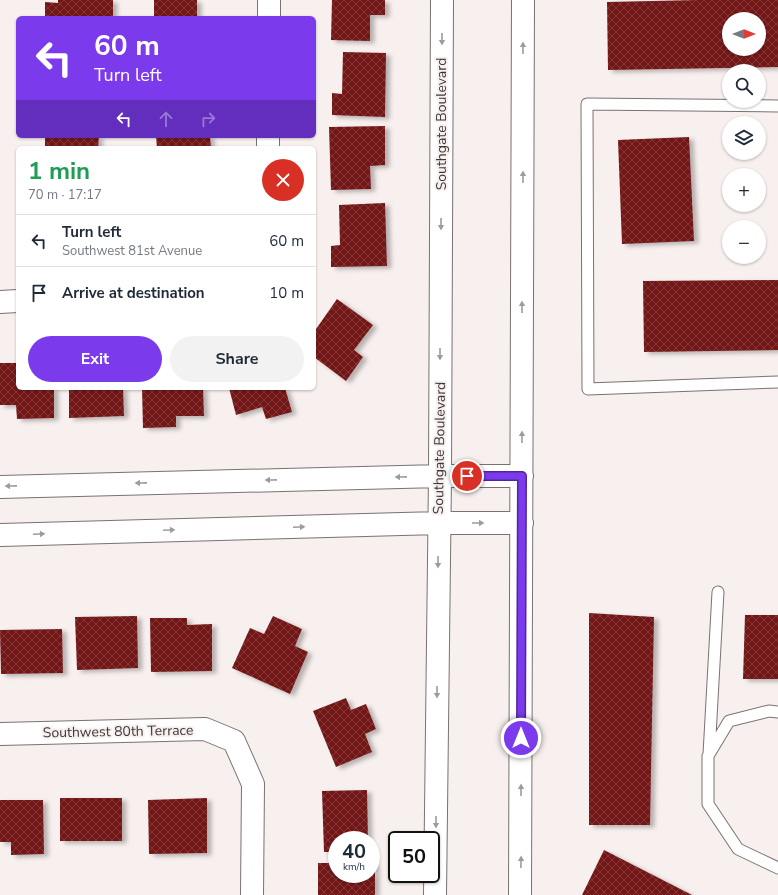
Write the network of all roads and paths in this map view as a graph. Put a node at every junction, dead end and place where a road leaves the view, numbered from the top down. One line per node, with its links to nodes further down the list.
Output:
1 (269, 0): 4 (main road)
2 (442, 0): 9 (main road, Southgate Boulevard, one-way to 9)
3 (523, 0): 10 (main road, one-way to 3)
4 (269, 16)
5 (778, 106): 8 (lane)
6 (16, 301): 7 (main road)
7 (0, 302)
8 (778, 382)
9 (440, 476): 10 (main road); 11 (main road, one-way to 11); 13 (main road, Southgate Boulevard)
10 (522, 476): 12 (main road)
11 (0, 487)
12 (522, 522): 13 (main road, one-way to 12); 22 (main road, one-way to 12)
13 (439, 523): 14 (main road, one-way to 13); 21 (main road, Southgate Boulevard, one-way to 21)
14 (0, 535)
15 (718, 592): 18 (lane)
16 (778, 712): 18 (lane)
17 (0, 734): 20 (main road, Southwest 80th Terrace)
18 (708, 756): 19 (lane)
19 (778, 868)
20 (252, 895)
21 (435, 895)
22 (520, 895)

